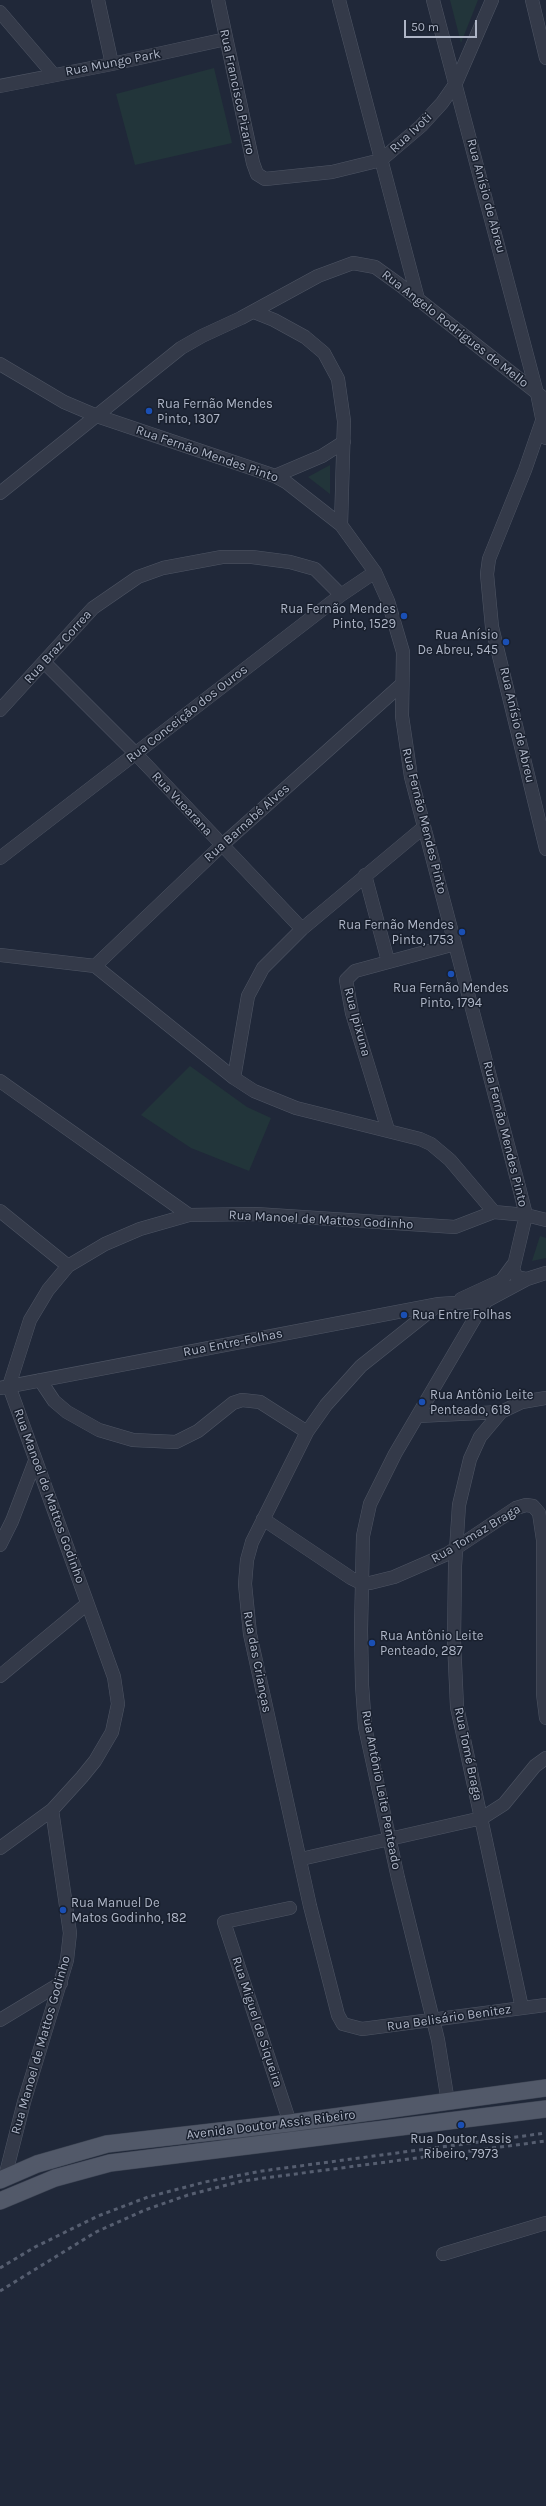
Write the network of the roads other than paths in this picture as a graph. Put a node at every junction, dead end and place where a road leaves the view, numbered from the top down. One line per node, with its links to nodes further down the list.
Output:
1 (98, 0): 10 (street)
2 (218, 0): 8 (street, Rua Francisco Pizarro)
3 (339, 0): 14 (street)
4 (433, 0): 12 (street, Rua Anísio de Abreu)
5 (492, 0): 12 (street, Rua Ivoti)
6 (532, 0): 9 (street)
7 (0, 12): 11 (street)
8 (226, 39): 10 (street, Rua Mungo Park); 15 (street, Rua Francisco Pizarro)
9 (546, 58)
10 (112, 64): 11 (street, Rua Mungo Park)
11 (53, 74): 13 (street, Rua Mungo Park)
12 (456, 83): 14 (street, Rua Ivoti); 19 (street, Rua Anísio de Abreu)
13 (0, 86)
14 (381, 160): 15 (street, Rua Ivoti); 16 (street)
15 (265, 179)
16 (418, 300): 17 (street, Rua Angelo Rodrigues de Mello); 19 (street, Rua Angelo Rodrigues de Mello)
17 (254, 312): 20 (street, Rua Angelo Rodrigues de Mello); 23 (street)
18 (0, 364): 20 (street, Rua Fernão Mendes Pinto)
19 (542, 397): 21 (street, Rua Anísio de Abreu)
20 (97, 416): 24 (street, Rua Fernão Mendes Pinto); 25 (street, Rua Angelo Rodrigues de Mello)
21 (542, 420): 22 (street, Rua Anísio de Abreu); 33 (street, Rua Anísio de Abreu)
22 (546, 438)
23 (344, 442): 24 (street); 26 (street)
24 (275, 476): 26 (street, Rua Fernão Mendes Pinto)
25 (0, 493)
26 (341, 525): 27 (street, Rua Fernão Mendes Pinto)
27 (375, 572): 28 (street, Rua Conceição dos Ouros); 30 (street, Rua Fernão Mendes Pinto)
28 (341, 595): 29 (street, Rua Braz Correa); 32 (street, Rua Conceição dos Ouros)
29 (44, 662): 31 (street, Rua Braz Correa); 32 (street, Rua Vuearana)
30 (402, 684): 34 (street, Rua Fernão Mendes Pinto); 35 (street, Rua Barnabé Alves)
31 (0, 710)
32 (136, 754): 35 (street, Rua Vuearana); 37 (street, Rua Conceição dos Ouros)
33 (542, 814): 36 (street, Rua Anísio de Abreu)
34 (424, 827): 38 (street); 40 (street, Rua Fernão Mendes Pinto)
35 (221, 846): 39 (street, Rua Vuearana); 43 (street, Rua Barnabé Alves)
36 (546, 849)
37 (0, 858)
38 (365, 875): 39 (street); 42 (street)
39 (302, 929): 44 (street)
40 (455, 944): 42 (street, Rua Ipixuna); 50 (street, Rua Fernão Mendes Pinto)
41 (0, 955): 43 (street)
42 (388, 961): 46 (street, Rua Ipixuna)
43 (95, 966): 44 (street)
44 (234, 1078): 46 (street)
45 (0, 1081): 49 (street)
46 (388, 1130): 48 (street)
47 (0, 1211): 53 (street)
48 (494, 1212): 49 (street, Rua Manoel de Mattos Godinho); 50 (street, Rua Manoel de Mattos Godinho)
49 (189, 1215): 53 (street, Rua Manoel de Mattos Godinho)
50 (526, 1215): 51 (street, Rua Manoel de Mattos Godinho); 52 (street)
51 (546, 1220)
52 (513, 1265): 55 (street); 56 (street, Rua Antônio Leite Penteado)
53 (68, 1266): 61 (street, Rua Manoel de Mattos Godinho)
54 (546, 1273): 55 (street)
55 (527, 1279): 58 (street)
56 (501, 1280): 57 (street, Rua Entre-Folhas); 58 (street, Rua Antônio Leite Penteado)
57 (457, 1301): 58 (street, Rua Entre-Folhas); 59 (street, Rua Entre-Folhas)
58 (486, 1301): 64 (street, Rua Antônio Leite Penteado)
59 (439, 1304): 60 (street, Rua Entre-Folhas); 65 (street, Rua das Crianças)
60 (40, 1380): 61 (street, Rua Entre-Folhas); 65 (street)
61 (4, 1387): 66 (street, Rua Manoel de Mattos Godinho)
62 (546, 1398): 63 (street, Rua Tomé Braga)
63 (500, 1412): 64 (street); 69 (street, Rua Tomé Braga)
64 (418, 1416): 70 (street, Rua Antônio Leite Penteado)
65 (307, 1432): 67 (street, Rua das Crianças)
66 (35, 1461): 68 (street); 71 (street, Rua Manoel de Mattos Godinho)
67 (263, 1520): 70 (street); 79 (street, Rua das Crianças)
68 (0, 1545)
69 (456, 1549): 70 (street, Rua Tomaz Braga); 73 (street, Rua Tomaz Braga); 76 (street, Rua Tomé Braga)
70 (361, 1583): 77 (street, Rua Antônio Leite Penteado)
71 (87, 1604): 72 (street); 75 (street, Rua Manoel de Mattos Godinho)
72 (0, 1676)
73 (546, 1718)
74 (546, 1758): 76 (street)
75 (52, 1810): 78 (street); 81 (street, Rua Manoel de Mattos Godinho)
76 (482, 1818): 77 (street); 83 (street, Rua Tomé Braga)
77 (390, 1839): 79 (street); 84 (street, Rua Antônio Leite Penteado)
78 (0, 1848)
79 (301, 1859): 86 (street, Rua das Crianças)
80 (290, 1908): 90 (street, Rua Miguel de Siqueira)
81 (61, 1983): 85 (street); 91 (street, Rua Manoel de Mattos Godinho)
82 (546, 2005): 83 (street, Rua Belisário Benitez)
83 (522, 2008): 84 (street, Rua Belisário Benitez)
84 (433, 2018): 86 (street, Rua Belisário Benitez); 88 (street, Rua Antônio Leite Penteado)
85 (0, 2020)
86 (352, 2028)
87 (546, 2088): 88 (main road, Avenida Doutor Assis Ribeiro)
88 (448, 2102): 90 (main road, Avenida Doutor Assis Ribeiro)
89 (538, 2110): 92 (main road, Avenida Doutor Assis Ribeiro)
90 (290, 2123): 91 (main road, Avenida Doutor Assis Ribeiro)
91 (2, 2178)
92 (0, 2201)
93 (546, 2223): 94 (street)
94 (443, 2254)

